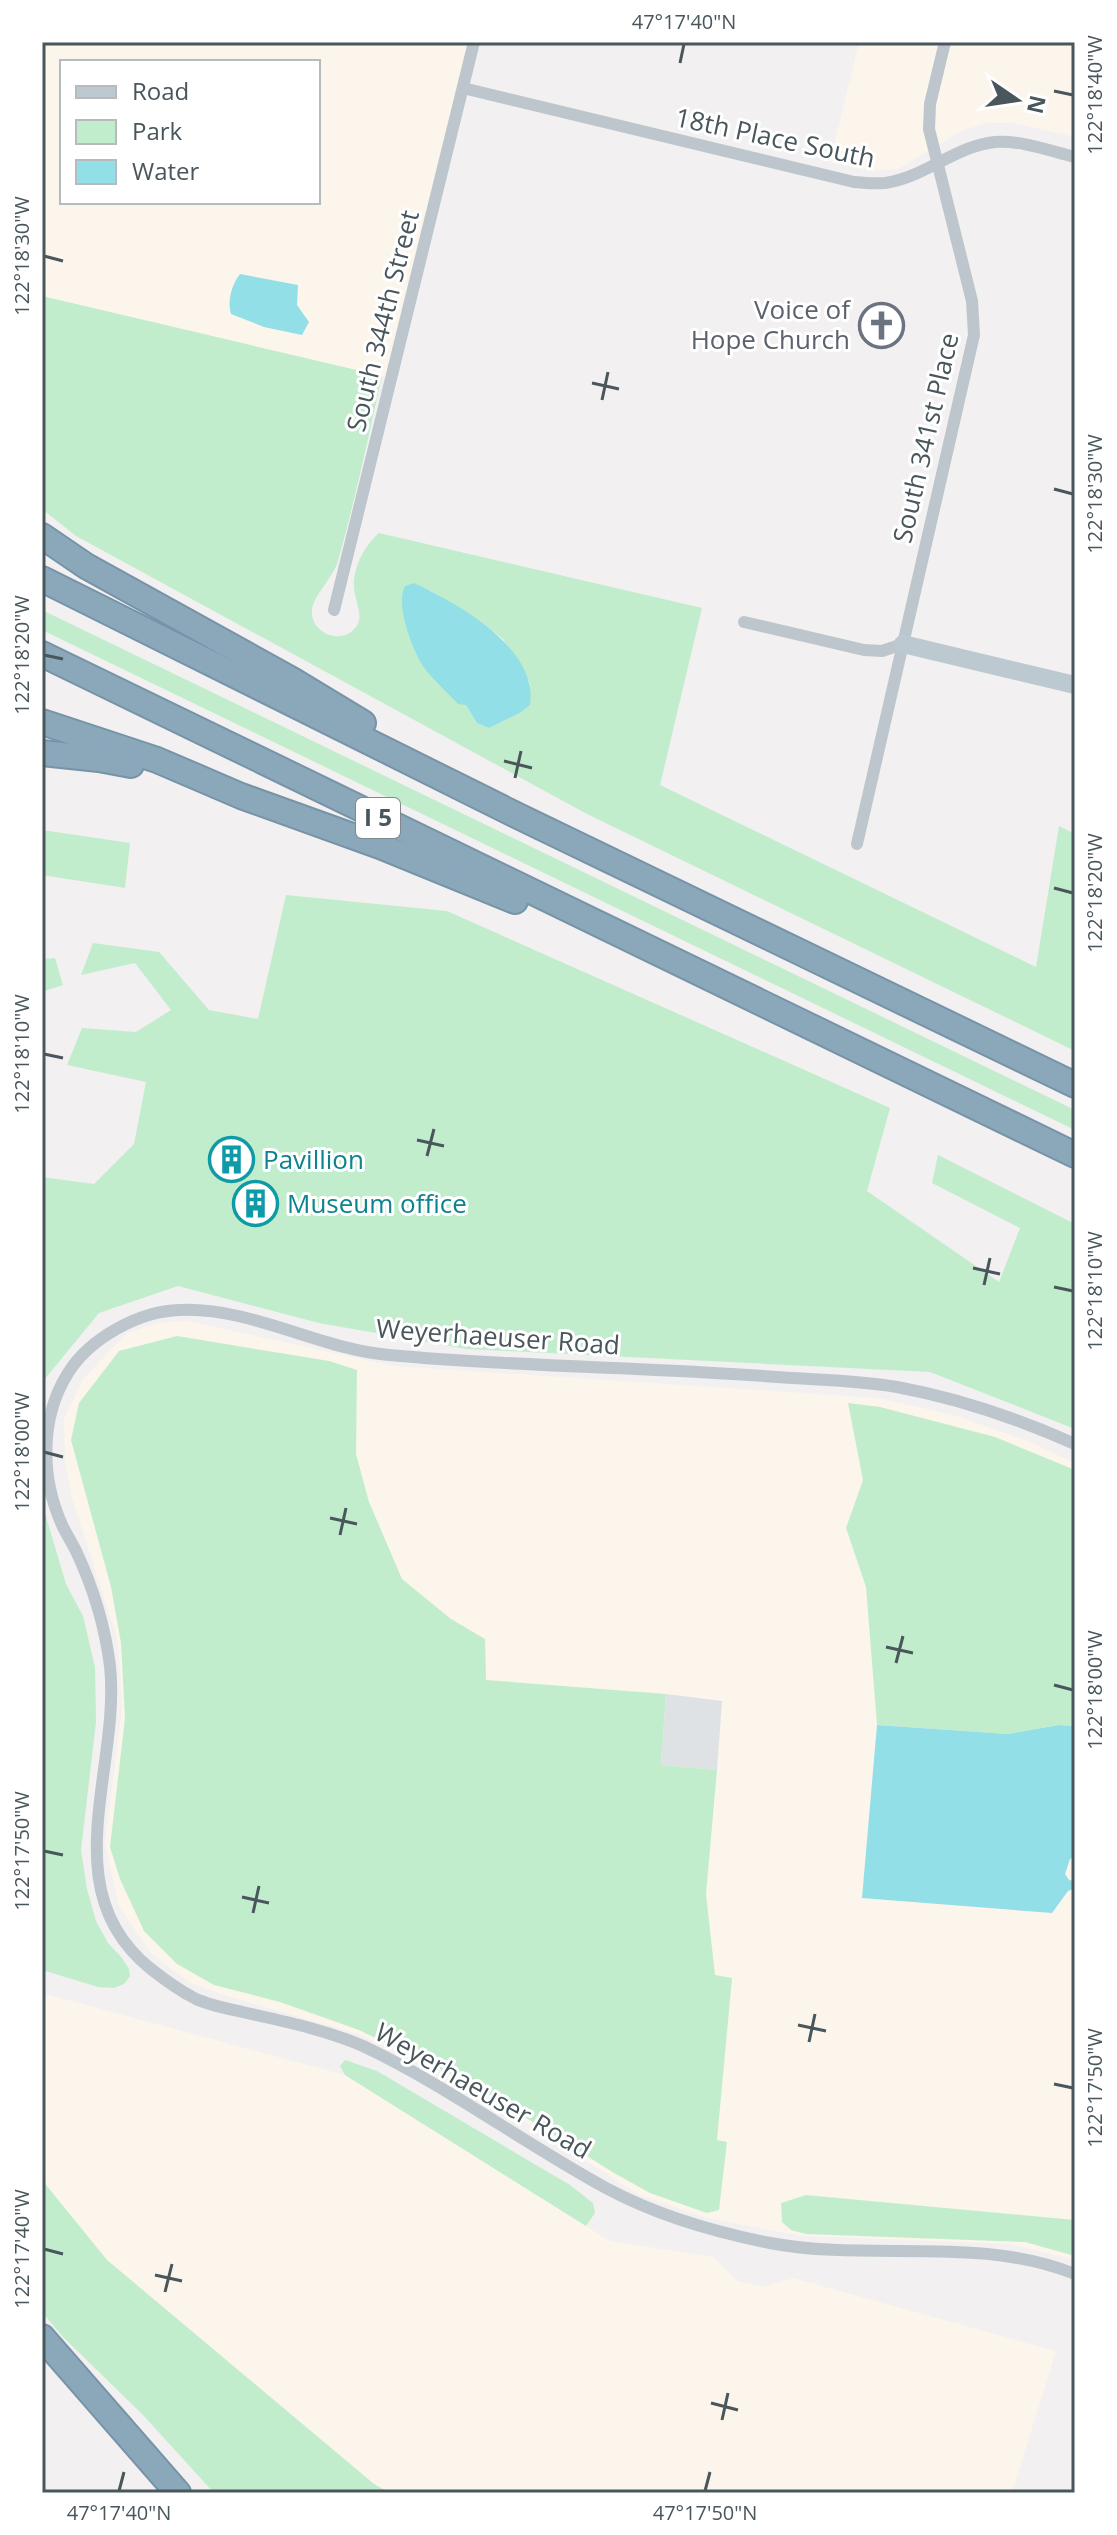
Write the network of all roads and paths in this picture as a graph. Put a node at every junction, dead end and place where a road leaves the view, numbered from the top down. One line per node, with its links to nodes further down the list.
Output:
1 (474, 42): 3 (street, South 344th Street)
2 (945, 42): 5 (street, South 341st Place)
3 (463, 88): 5 (street, 18th Place South); 8 (street, South 344th Street)
4 (1075, 157): 5 (street, 18th Place South)
5 (936, 162): 10 (street, South 341st Place)
6 (42, 536): 16 (highway)
7 (42, 579): 16 (highway, I 5)
8 (334, 610)
9 (744, 622): 10 (street)
10 (903, 644): 12 (street); 17 (street, South 341st Place)
11 (42, 654): 18 (highway, I 5)
12 (1075, 685)
13 (42, 722): 15 (highway)
14 (42, 753): 15 (highway)
15 (241, 796): 18 (highway)
16 (516, 815): 19 (highway, I 5)
17 (857, 844)
18 (715, 982): 20 (highway, I 5)
19 (1075, 1085)
20 (1075, 1155)
21 (1075, 1444): 22 (street, Weyerhaeuser Road)
22 (1075, 2274)
23 (42, 2337): 24 (highway)
24 (177, 2492)

